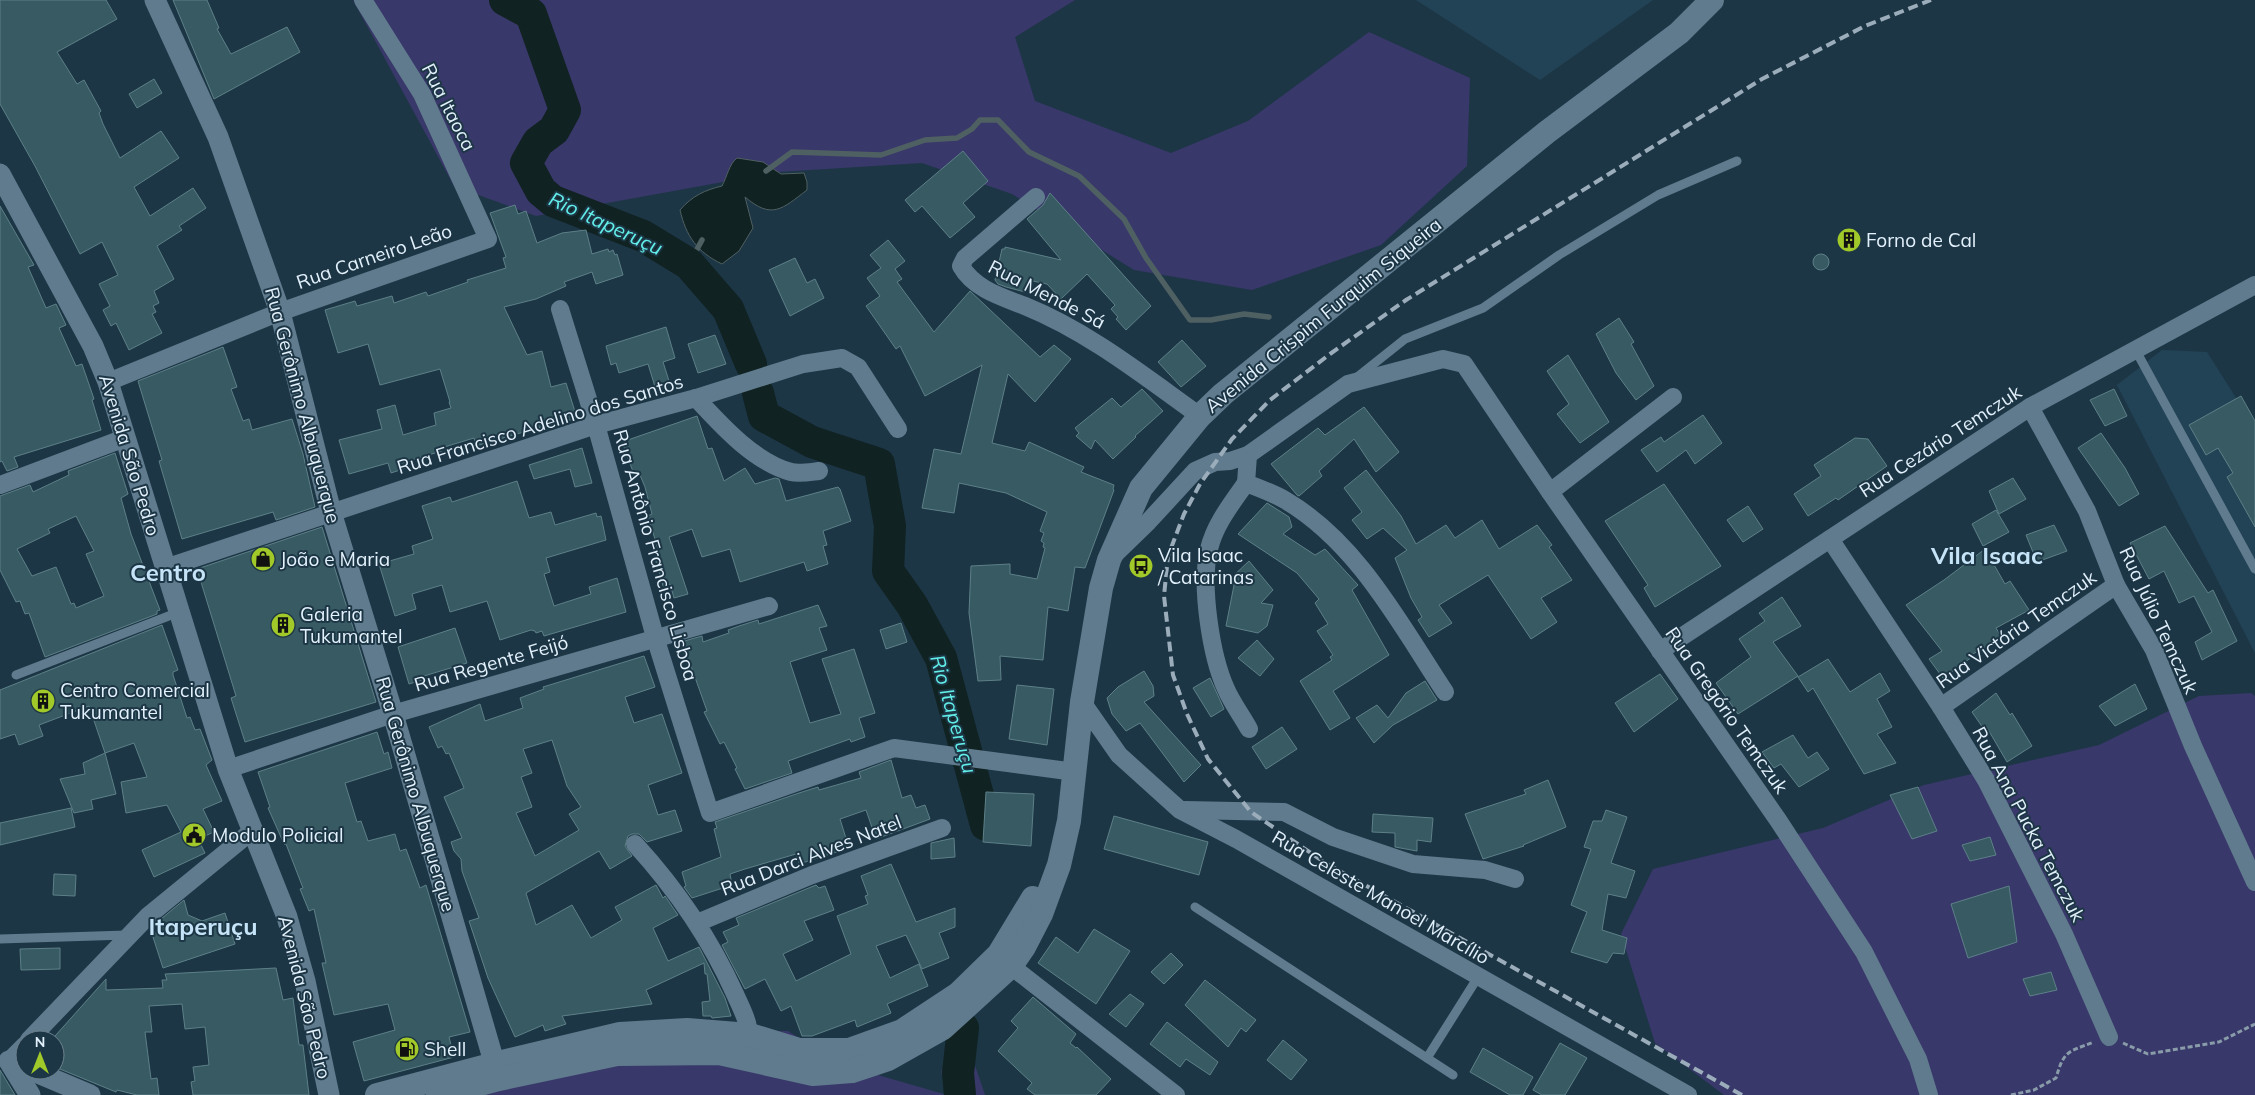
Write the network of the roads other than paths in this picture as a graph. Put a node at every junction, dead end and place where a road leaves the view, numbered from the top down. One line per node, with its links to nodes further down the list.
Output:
1 (155, 0): 10 (street, Rua Gerônimo Albuquerque)
2 (364, 0): 7 (street, Rua Itaoca)
3 (1712, 0): 17 (main road, Avenida Crispim Furquim Siqueira)
4 (1738, 161): 13 (lane)
5 (0, 174): 12 (street, Avenida São Pedro)
6 (1036, 197): 17 (street, Rua Mende Sá)
7 (488, 239): 10 (street, Rua Carneiro Leão)
8 (2255, 286): 11 (street, Rua Cezário Temczuk)
9 (560, 309): 18 (street, Rua Antônio Francisco Lisboa)
10 (280, 312): 12 (street, Rua Carneiro Leão); 26 (street, Rua Gerônimo Albuquerque)
11 (2135, 349): 16 (street, Rua Cezário Temczuk); 30 (lane)
12 (108, 382): 20 (street, Avenida São Pedro)
13 (1348, 384): 21 (street); 25 (street, Rua Gregório Temczuk)
14 (1673, 397): 25 (street)
15 (696, 398): 18 (street, Rua Francisco Adelino dos Santos); 19 (street, Rua Francisco Adelino dos Santos); 22 (street)
16 (2030, 407): 27 (street, Rua Cezário Temczuk); 31 (street, Rua Júlio Temczuk)
17 (1200, 416): 28 (main road, Avenida Crispim Furquim Siqueira)
18 (596, 425): 26 (street, Rua Francisco Adelino dos Santos); 34 (street, Rua Antônio Francisco Lisboa)
19 (898, 429)
20 (125, 438): 24 (street); 29 (street, Avenida São Pedro)
21 (1248, 455): 23 (street); 28 (street)
22 (819, 471)
23 (1246, 483): 37 (street); 41 (street)
24 (0, 485)
25 (1550, 492): 35 (street, Rua Gregório Temczuk)
26 (331, 512): 29 (street, Rua Francisco Adelino dos Santos); 40 (street, Rua Gerônimo Albuquerque)
27 (1830, 539): 35 (street, Rua Cezário Temczuk); 39 (street, Rua Ana Pucka Temczuk)
28 (1109, 560): 38 (main road, Avenida Crispim Furquim Siqueira)
29 (165, 568): 33 (street, Avenida São Pedro)
30 (2255, 568)
31 (2116, 585): 39 (street, Rua Victória Temczuk); 50 (street, Rua Júlio Temczuk)
32 (769, 606): 34 (street, Rua Regente Feijó)
33 (179, 612): 36 (lane); 42 (street, Avenida São Pedro)
34 (656, 637): 40 (street, Rua Regente Feijó); 43 (street, Rua Antônio Francisco Lisboa)
35 (1660, 651): 72 (street, Rua Gregório Temczuk)
36 (16, 675)
37 (1445, 692)
38 (1082, 702): 43 (main road, Avenida Crispim Furquim Siqueira); 44 (street, Rua Celeste Manoel Marcílio)
39 (1941, 707): 58 (street, Rua Ana Pucka Temczuk)
40 (393, 714): 42 (street, Rua Regente Feijó); 62 (street, Rua Gerônimo Albuquerque)
41 (1249, 729)
42 (228, 769): 46 (street, Avenida São Pedro)
43 (1075, 772): 48 (main road, Avenida Crispim Furquim Siqueira)
44 (1180, 810): 49 (street); 56 (street, Rua Celeste Manoel Marcílio)
45 (942, 828): 52 (street, Rua Darci Alves Natel)
46 (252, 831): 53 (street); 67 (street, Avenida São Pedro)
47 (635, 844): 52 (street)
48 (1063, 846): 55 (main road, Avenida Crispim Furquim Siqueira); 59 (main road, Avenida Crispim Furquim Siqueira)
49 (1515, 879)
50 (2255, 882)
51 (1195, 907): 60 (lane)
52 (697, 923): 59 (street)
53 (129, 935): 54 (lane); 57 (street)
54 (0, 939)
55 (1011, 966): 59 (main road, Avenida Crispim Furquim Siqueira); 70 (street)
56 (1478, 977): 60 (lane); 71 (street, Rua Celeste Manoel Marcílio)
57 (39, 1030)
58 (2109, 1037)
59 (747, 1046): 62 (main road, Avenida Crispim Furquim Siqueira)
60 (1427, 1058): 63 (lane)
61 (11, 1062): 65 (street)
62 (497, 1071): 68 (main road, Avenida Crispim Furquim Siqueira); 69 (main road, Avenida Crispim Furquim Siqueira)
63 (1453, 1075)
64 (55, 1080): 66 (street)
65 (30, 1095)
66 (90, 1095)
67 (329, 1095)
68 (377, 1095)
69 (438, 1095)
70 (1176, 1095)
71 (1688, 1095)
72 (1929, 1095)

